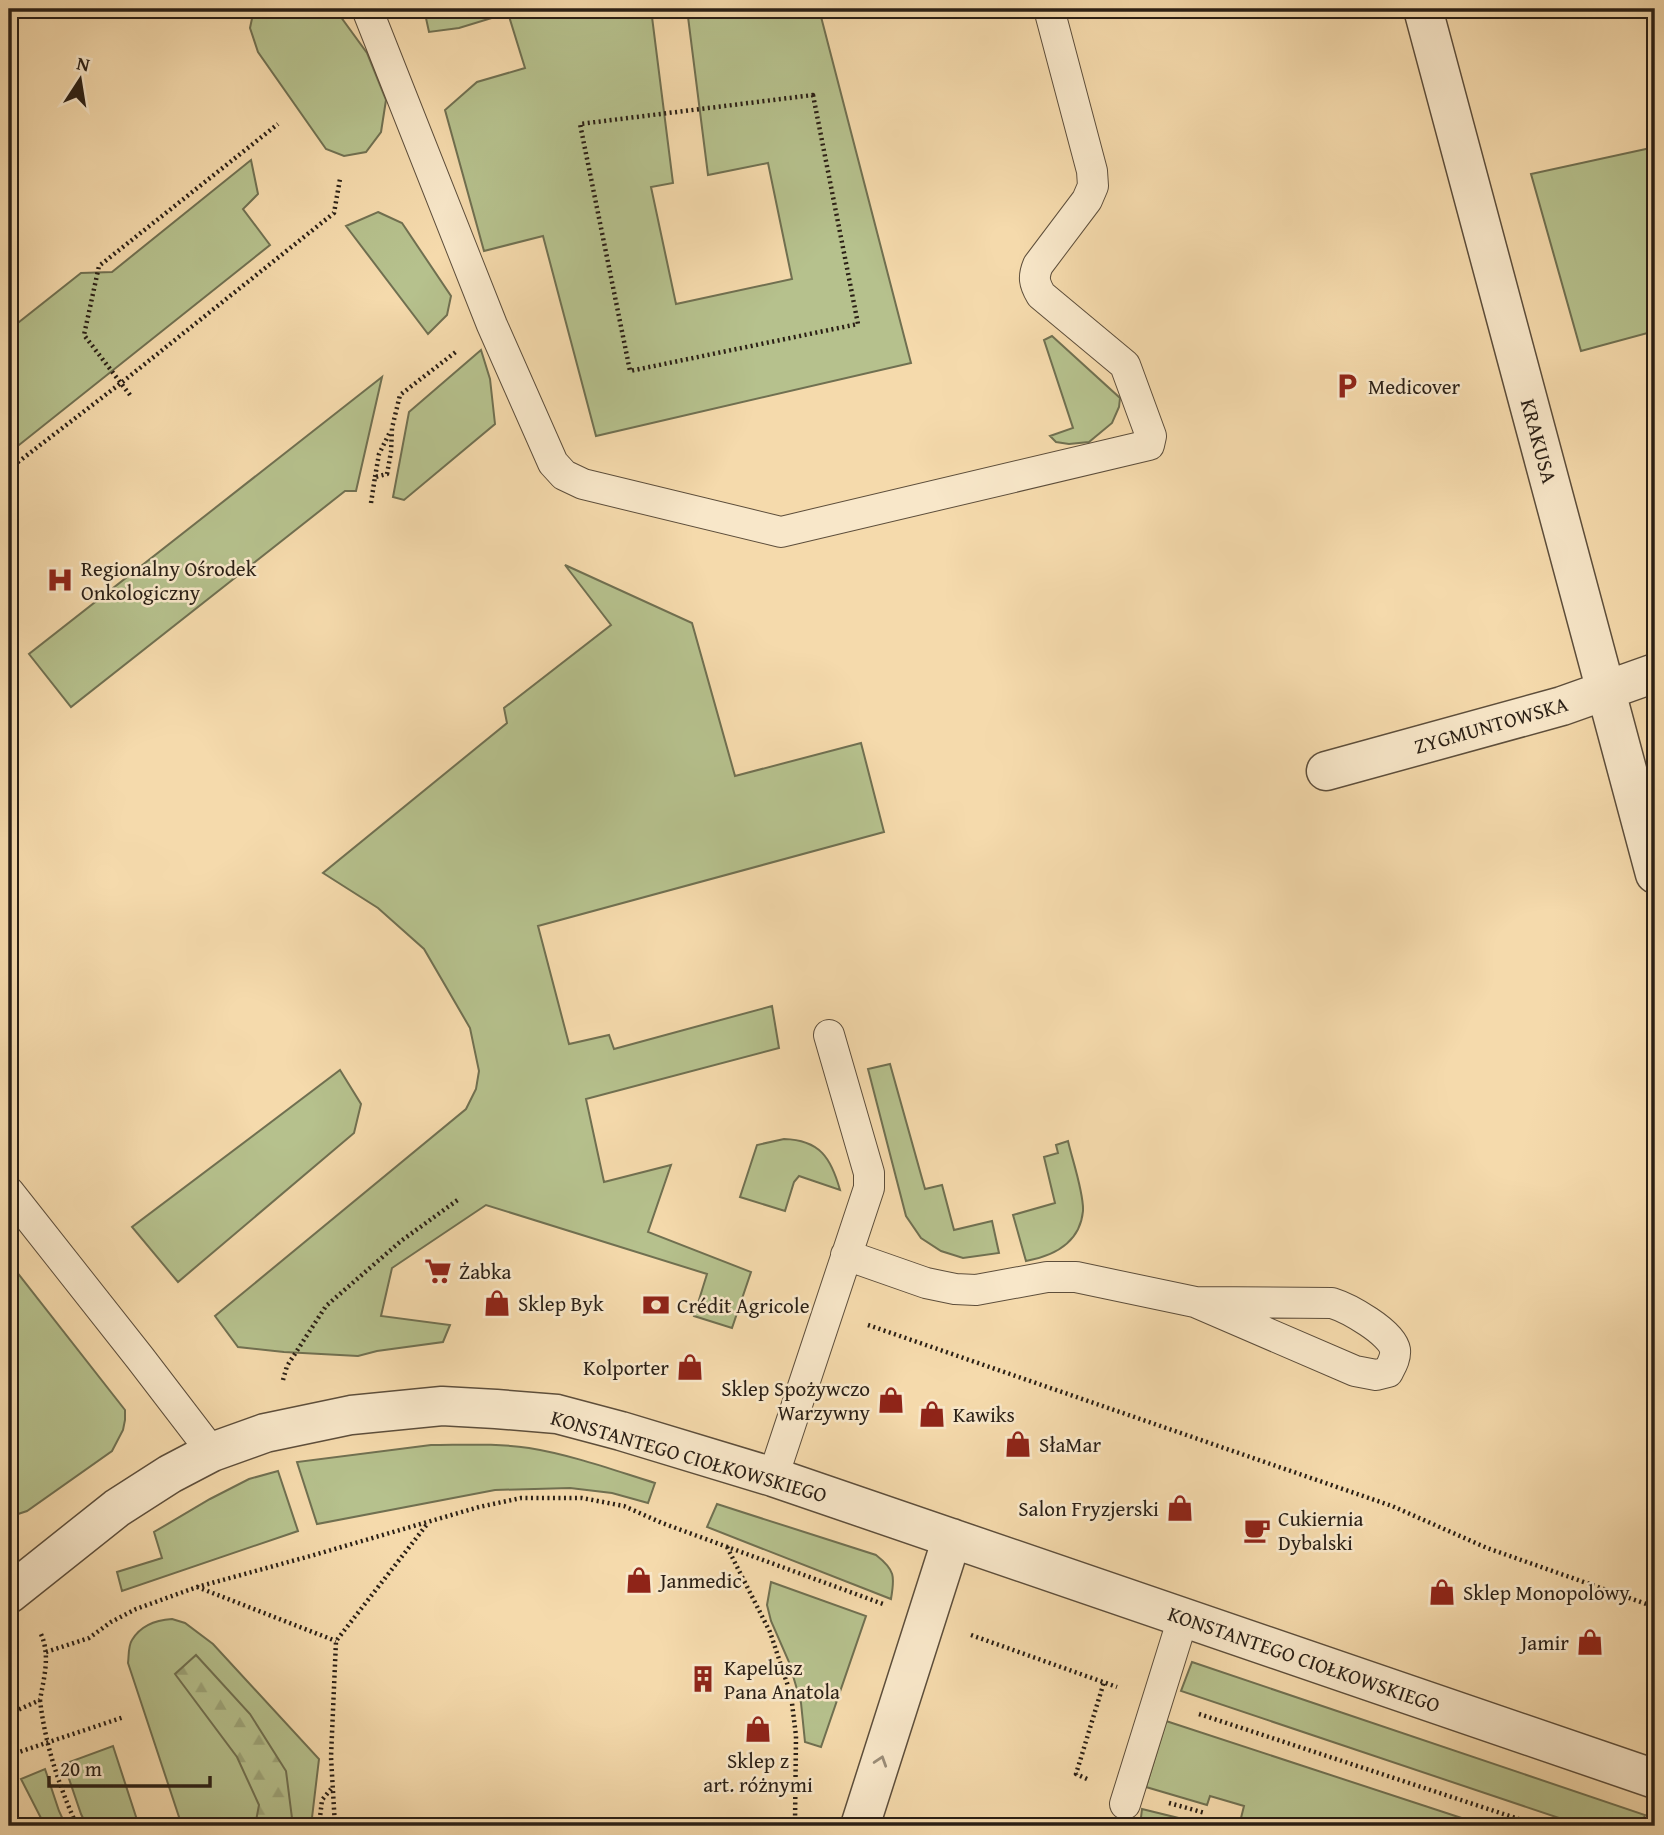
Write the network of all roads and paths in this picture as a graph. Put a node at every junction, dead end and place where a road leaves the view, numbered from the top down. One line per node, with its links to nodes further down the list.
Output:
1 (367, 9): 7 (lane)
2 (1049, 9): 7 (lane)
3 (1423, 9): 15 (street, KRAKUSA)
4 (813, 95): 4 (path)
5 (278, 124): 8 (path)
6 (340, 178): 8 (path)
7 (492, 325): 10 (path)
8 (121, 383): 9 (path); 11 (path)
9 (131, 395)
10 (392, 428): 12 (path); 12 (path)
11 (9, 469)
12 (375, 477): 13 (path)
13 (371, 503)
14 (1655, 673): 15 (street, ZYGMUNTOWSKA)
15 (1606, 689): 16 (street, ZYGMUNTOWSKA); 17 (street, KRAKUSA)
16 (1326, 771)
17 (1655, 874)
18 (829, 1035): 21 (lane)
19 (9, 1192): 25 (lane)
20 (459, 1199): 24 (path)
21 (846, 1255): 22 (lane); 23 (lane)
22 (1195, 1302): 22 (lane)
23 (828, 1311): 26 (lane); 32 (path)
24 (265, 1433): 25 (street, KONSTANTEGO CIOŁKOWSKIEGO); 26 (street, KONSTANTEGO CIOŁKOWSKIEGO)
25 (212, 1451): 31 (street, KONSTANTEGO CIOŁKOWSKIEGO)
26 (773, 1478): 28 (street, KONSTANTEGO CIOŁKOWSKIEGO)
27 (429, 1521): 29 (path); 30 (path); 36 (path)
28 (952, 1538): 33 (street, KONSTANTEGO CIOŁKOWSKIEGO); 34 (street)
29 (727, 1546): 34 (path); 50 (path)
30 (197, 1587): 36 (path); 37 (path)
31 (9, 1594)
32 (1655, 1607)
33 (1183, 1618): 39 (lane); 44 (street, KONSTANTEGO CIOŁKOWSKIEGO)
34 (927, 1620): 39 (path); 51 (street, one-way to 34)
35 (36, 1625): 37 (path)
36 (336, 1641): 45 (path)
37 (46, 1652): 38 (path)
38 (40, 1700): 40 (path); 42 (path)
39 (1156, 1700): 46 (lane); 52 (path)
40 (9, 1714)
41 (124, 1717): 42 (path)
42 (47, 1742): 43 (path); 47 (path)
43 (10, 1755)
44 (1655, 1779)
45 (332, 1787): 48 (path); 49 (path)
46 (1125, 1804)
47 (77, 1826)
48 (319, 1826)
49 (335, 1826)
50 (793, 1826)
51 (860, 1826)
52 (1540, 1826)

